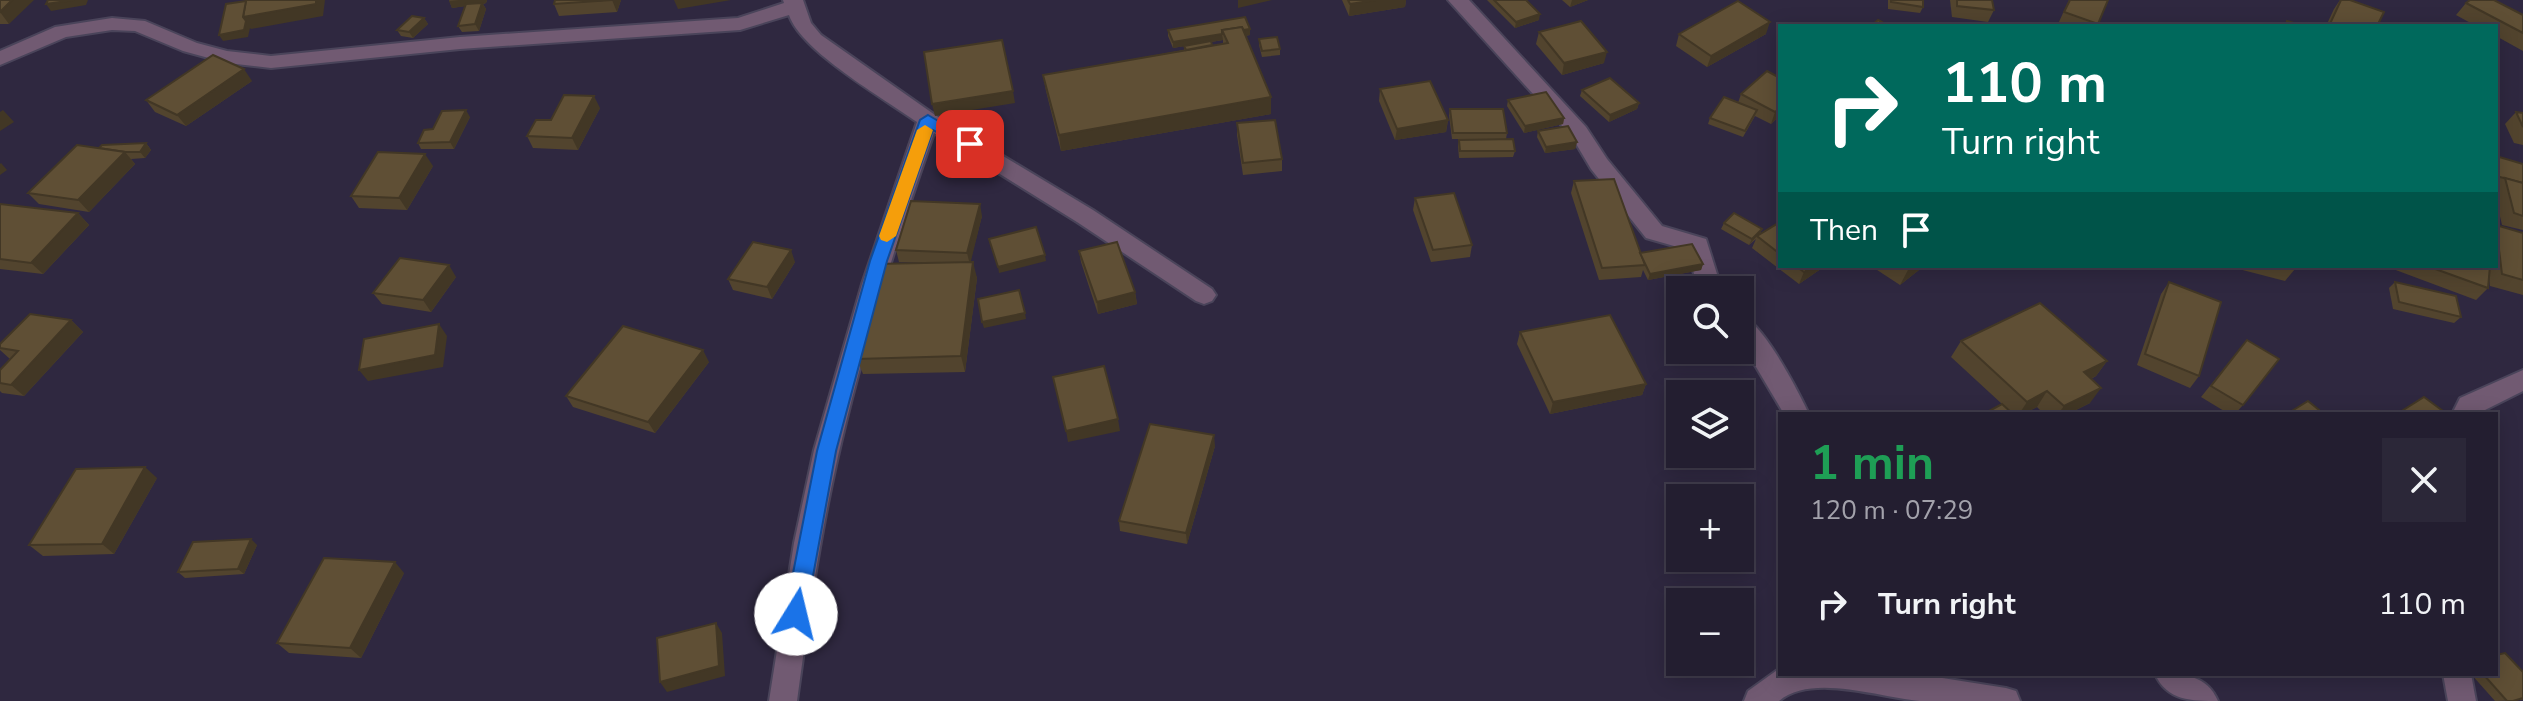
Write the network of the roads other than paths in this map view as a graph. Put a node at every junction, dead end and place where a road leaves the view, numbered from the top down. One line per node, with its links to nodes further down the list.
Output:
1 (1458, 0): 5 (street)
2 (794, 3): 3 (street); 4 (street)
3 (0, 59)
4 (928, 120): 6 (street); 15 (street)
5 (1706, 276)
6 (1204, 295)
7 (1754, 341): 9 (street)
8 (2523, 380): 10 (street)
9 (1796, 412)
10 (2465, 412)
11 (1826, 676): 16 (street)
12 (1844, 676): 17 (street)
13 (2172, 676): 18 (street)
14 (2457, 676): 19 (street)
15 (783, 701)
16 (1758, 701)
17 (2006, 701)
18 (2204, 701)
19 (2462, 701)

